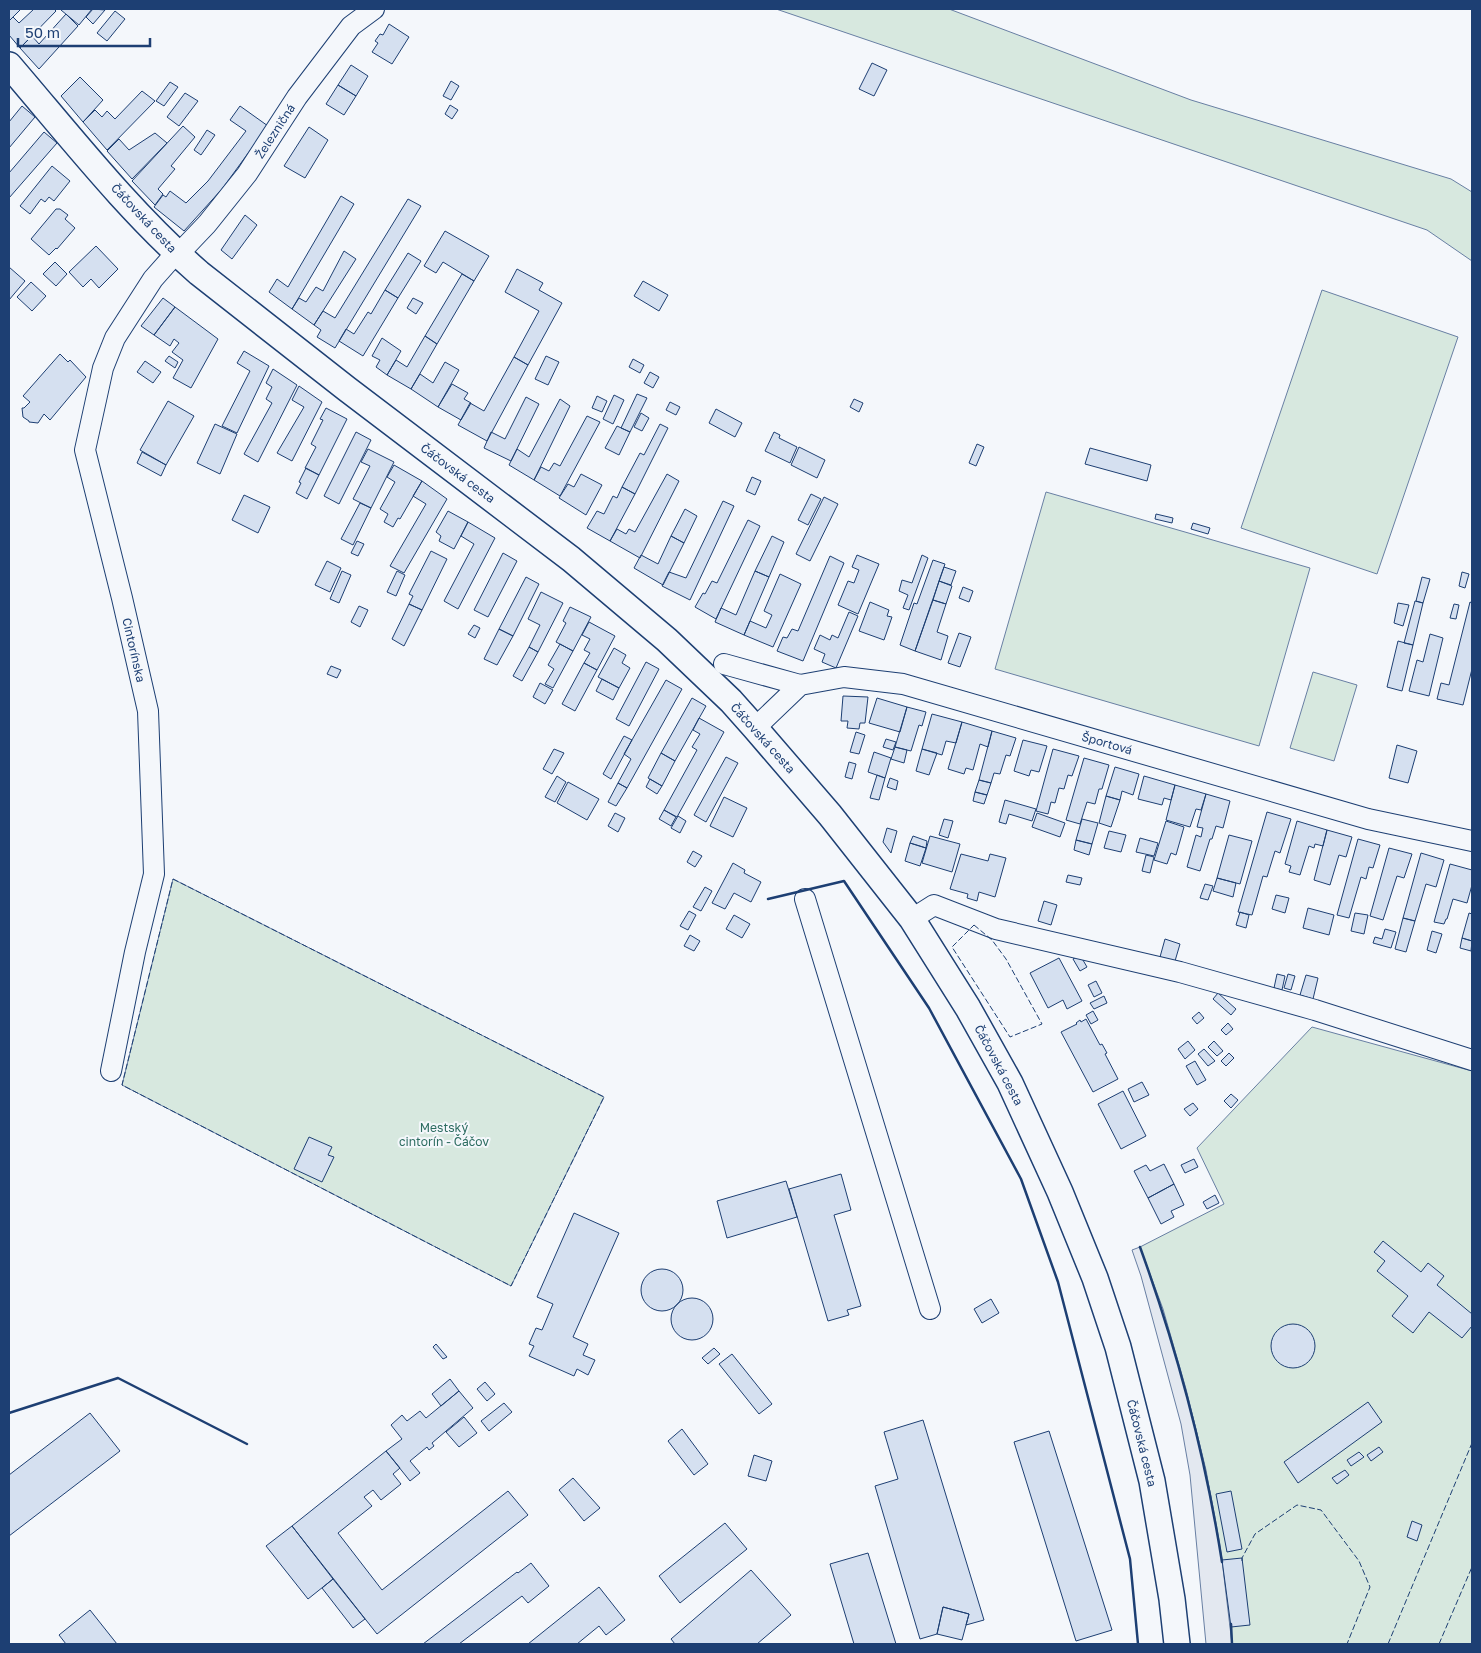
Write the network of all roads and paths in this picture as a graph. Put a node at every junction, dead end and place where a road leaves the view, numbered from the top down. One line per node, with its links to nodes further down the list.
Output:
1 (374, 9): 3 (street, Železničná)
2 (9, 65): 3 (main road, Čáčovská cesta)
3 (176, 253): 6 (main road, Čáčovská cesta); 11 (street, Cintorínska)
4 (724, 664): 5 (street)
5 (800, 685): 6 (street); 7 (street, Športová)
6 (755, 728): 9 (main road, Čáčovská cesta)
7 (1472, 840)
8 (805, 899): 12 (street)
9 (912, 919): 10 (street); 13 (main road, Čáčovská cesta)
10 (1472, 1060)
11 (111, 1071)
12 (930, 1309)
13 (1177, 1644)

